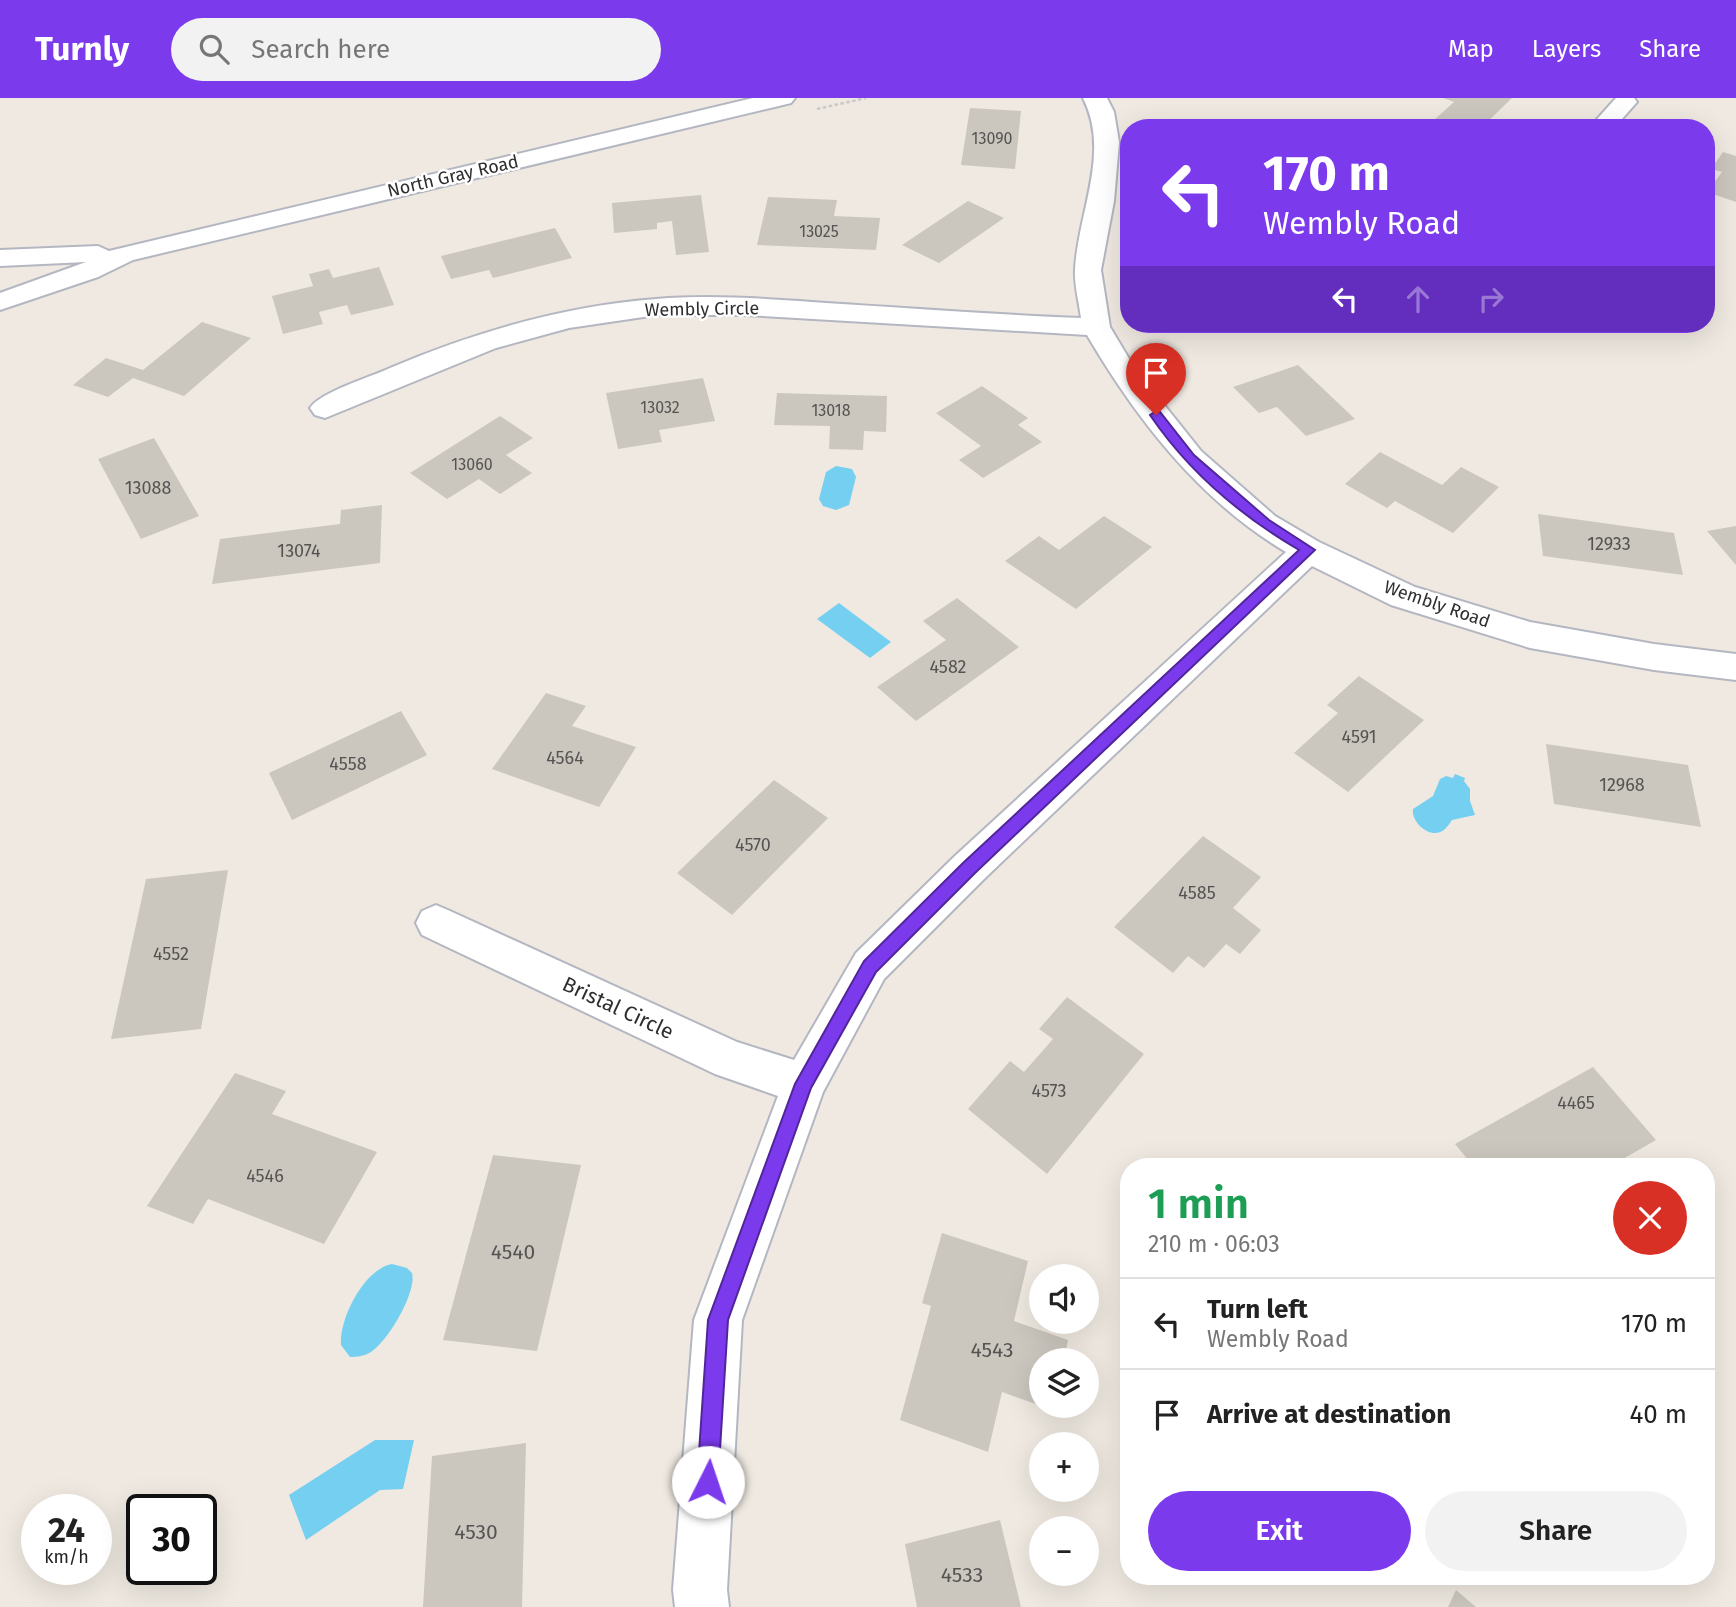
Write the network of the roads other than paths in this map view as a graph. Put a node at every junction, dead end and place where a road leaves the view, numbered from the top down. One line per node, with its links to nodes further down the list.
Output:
1 (783, 98): 5 (street, North Gray Road)
2 (1095, 98): 8 (street, Wembly Road)
3 (1625, 102): 4 (street)
4 (1609, 119)
5 (124, 254): 6 (street, North Gray Road); 7 (street, North Gray Road)
6 (0, 258)
7 (0, 302)
8 (1096, 327): 9 (street, Wembly Circle); 10 (street, Wembly Road)
9 (325, 408)
10 (1308, 550): 11 (street, Wembly Road); 13 (street)
11 (1736, 667)
12 (436, 923): 13 (street, Bristal Circle)
13 (804, 1084): 14 (street)
14 (702, 1607)

